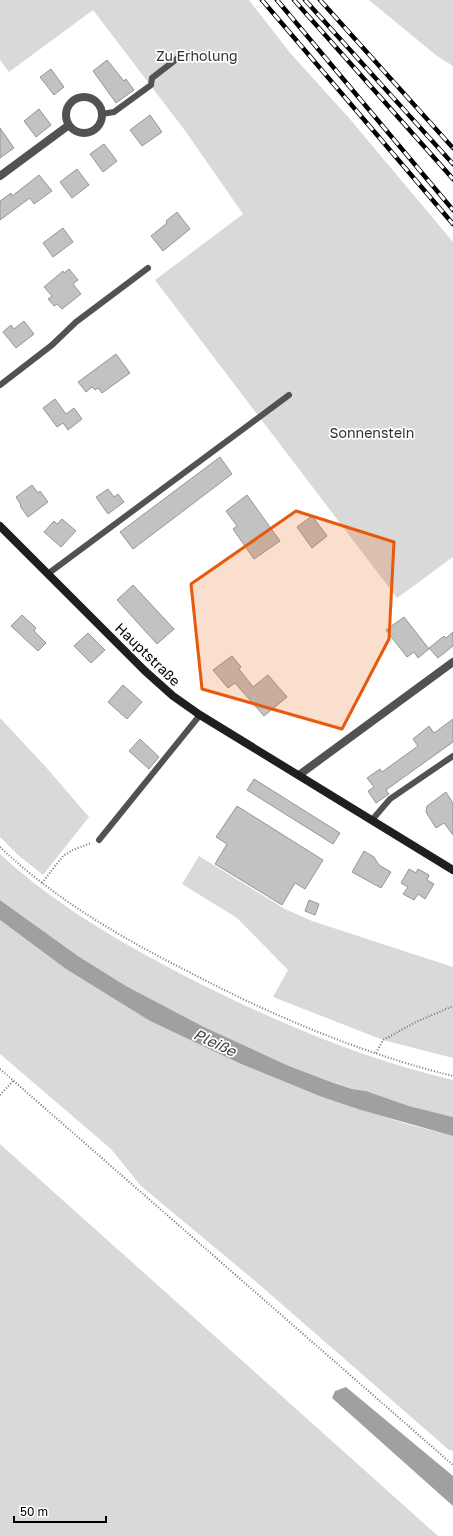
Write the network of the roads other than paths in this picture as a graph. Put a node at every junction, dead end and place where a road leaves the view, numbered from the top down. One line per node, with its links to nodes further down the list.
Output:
1 (178, 58): 2 (lane)
2 (102, 114): 3 (street); 3 (street)
3 (68, 125): 4 (street)
4 (0, 176)
5 (148, 268): 6 (lane)
6 (0, 385)
7 (289, 394): 9 (lane)
8 (0, 526): 9 (main road, Hauptstraße)
9 (49, 573): 11 (main road, Hauptstraße)
10 (453, 662): 13 (street)
11 (200, 715): 13 (main road, Hauptstraße); 15 (lane)
12 (453, 756): 14 (lane)
13 (299, 775): 14 (main road, Hauptstraße)
14 (372, 820): 16 (main road, Hauptstraße)
15 (99, 840)
16 (453, 870)

